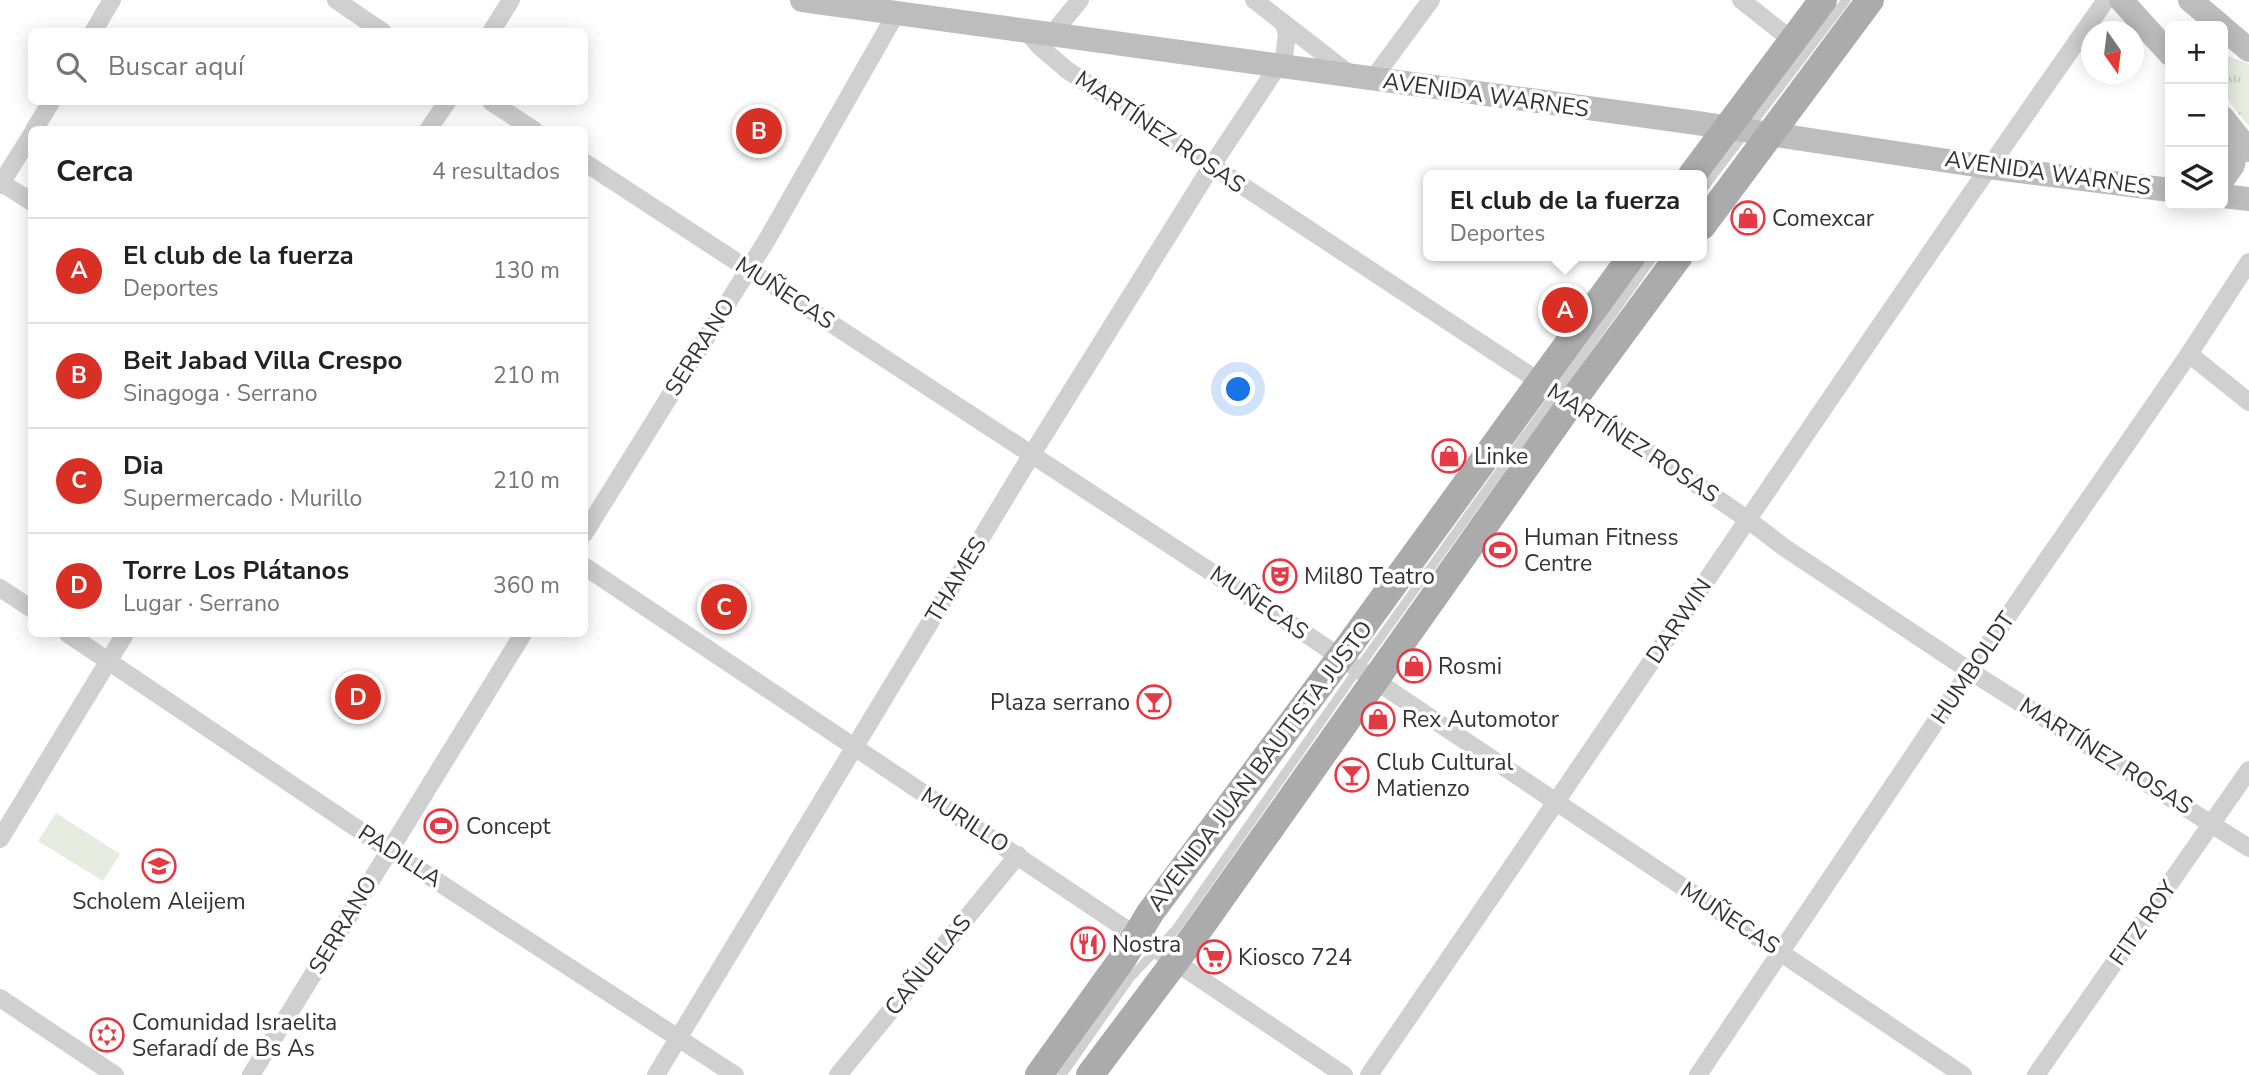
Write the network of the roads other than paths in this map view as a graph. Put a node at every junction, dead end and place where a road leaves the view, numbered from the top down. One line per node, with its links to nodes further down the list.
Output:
1 (112, 0): 18 (street)
2 (336, 0): 19 (street)
3 (511, 0): 20 (street)
4 (802, 0): 15 (main road, AVENIDA WARNES)
5 (1080, 0): 23 (street)
6 (1254, 0): 17 (street)
7 (1431, 0): 29 (street)
8 (1741, 0): 24 (street)
9 (1823, 0): 24 (main road)
10 (1846, 0): 38 (lane)
11 (1870, 0): 38 (main road)
12 (2106, 0): 43 (street, DARWIN)
13 (2121, 0): 25 (main road)
14 (2190, 0): 16 (main road)
15 (897, 12): 21 (main road, AVENIDA WARNES); 57 (street, SERRANO)
16 (2215, 21)
17 (1283, 23): 28 (street, THAMES); 29 (street)
18 (95, 28)
19 (377, 28)
20 (494, 28)
21 (1025, 29): 23 (main road, AVENIDA WARNES); 42 (street, MARTÍNEZ ROSAS)
22 (2228, 32): 26 (main road)
23 (1052, 34): 27 (main road, AVENIDA WARNES)
24 (1793, 41): 38 (main road)
25 (2165, 48)
26 (2249, 50)
27 (1252, 63): 28 (main road, AVENIDA WARNES); 30 (street)
28 (1278, 66): 29 (main road, AVENIDA WARNES); 30 (street, THAMES)
29 (1363, 78): 38 (main road, AVENIDA WARNES)
30 (1262, 89): 42 (street, THAMES)
31 (49, 105): 35 (street)
32 (445, 105): 36 (street)
33 (496, 105): 37 (street)
34 (2228, 124): 40 (main road)
35 (37, 126)
36 (431, 126)
37 (528, 126)
38 (1747, 131): 43 (main road, AVENIDA WARNES); 44 (main road); 47 (lane); 52 (main road)
39 (28, 140): 46 (street)
40 (2244, 144): 45 (main road)
41 (588, 165): 57 (street, MUÑECAS)
42 (1211, 167): 60 (street, MARTÍNEZ ROSAS); 62 (street, THAMES)
43 (1988, 167): 48 (main road, AVENIDA WARNES); 63 (street, DARWIN)
44 (1698, 170)
45 (2228, 172)
46 (1, 183): 51 (street)
47 (1707, 183)
48 (2165, 189)
49 (2228, 197): 50 (main road)
50 (2249, 199)
51 (28, 200)
52 (1707, 215)
53 (1629, 261): 60 (main road, AVENIDA JUAN BAUTISTA JUSTO)
54 (1650, 261): 58 (lane)
55 (1674, 261): 60 (main road, AVENIDA JUAN BAUTISTA JUSTO)
56 (2249, 262): 59 (street, HUMBOLDT)
57 (748, 270): 62 (street, MUÑECAS); 64 (street, SERRANO)
58 (1623, 299): 60 (lane); 60 (lane)
59 (2189, 354): 61 (street); 73 (street, HUMBOLDT)
60 (1557, 391): 63 (street, MARTÍNEZ ROSAS); 72 (main road, AVENIDA JUAN BAUTISTA JUSTO); 72 (main road, AVENIDA JUAN BAUTISTA JUSTO)
61 (2249, 402)
62 (1032, 454): 72 (street, MUÑECAS); 74 (street, THAMES)
63 (1747, 519): 73 (street, MARTÍNEZ ROSAS); 76 (street, DARWIN)
64 (588, 528)
65 (588, 569): 74 (street, MURILLO)
66 (0, 588): 67 (street)
67 (28, 606)
68 (73, 637): 71 (street, PADILLA)
69 (123, 637): 71 (street)
70 (521, 637): 80 (street, SERRANO)
71 (108, 660): 78 (street); 80 (street, PADILLA)
72 (1358, 669): 76 (street, MUÑECAS); 82 (main road, AVENIDA JUAN BAUTISTA JUSTO); 82 (main road, AVENIDA JUAN BAUTISTA JUSTO)
73 (1970, 671): 77 (street, MARTÍNEZ ROSAS); 83 (street, HUMBOLDT)
74 (856, 748): 81 (street, MURILLO); 85 (street, THAMES)
75 (2249, 770): 77 (street, FITZ ROY)
76 (1556, 803): 83 (street, MUÑECAS); 95 (street, DARWIN)
77 (2213, 824): 79 (street, MARTÍNEZ ROSAS); 98 (street, FITZ ROY)
78 (0, 839)
79 (2249, 848)
80 (389, 850): 85 (street, PADILLA); 87 (street, SERRANO)
81 (1018, 855): 82 (street, MURILLO); 90 (street, CAÑUELAS)
82 (1155, 949): 91 (main road, AVENIDA JUAN BAUTISTA JUSTO); 92 (lane); 93 (main road, AVENIDA JUAN BAUTISTA JUSTO); 94 (street, MURILLO)
83 (1782, 952): 96 (street, HUMBOLDT); 97 (street, MUÑECAS)
84 (0, 998): 86 (street)
85 (679, 1038): 88 (street, THAMES); 89 (street, PADILLA)
86 (116, 1075)
87 (251, 1075)
88 (656, 1075)
89 (735, 1075)
90 (838, 1075)
91 (1039, 1075)
92 (1062, 1075)
93 (1090, 1075)
94 (1344, 1075)
95 (1369, 1075)
96 (1698, 1075)
97 (1964, 1075)
98 (2036, 1075)

